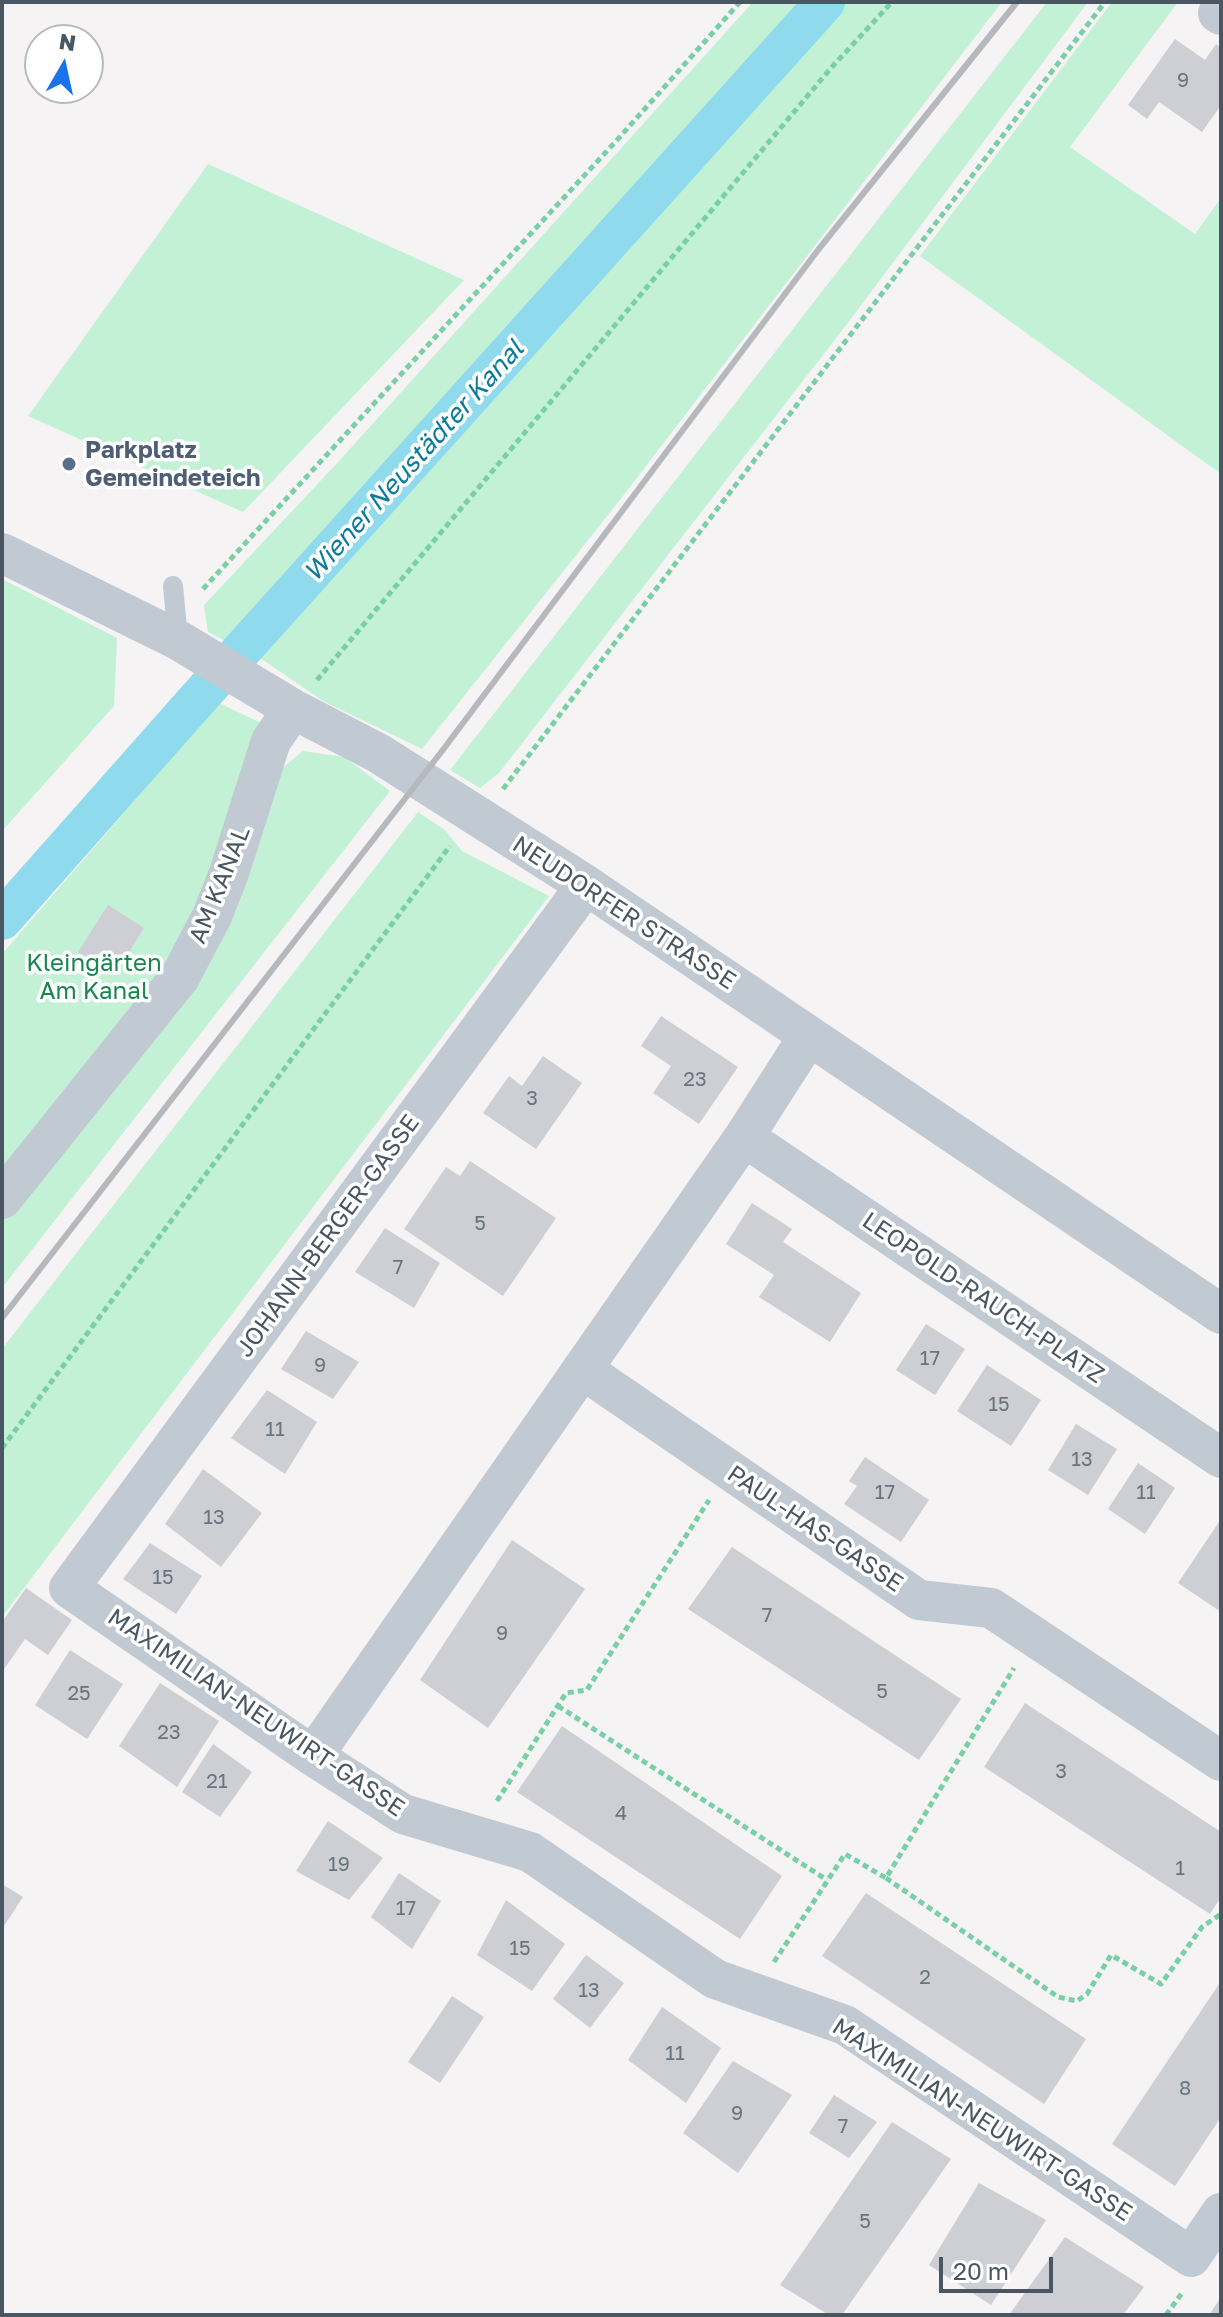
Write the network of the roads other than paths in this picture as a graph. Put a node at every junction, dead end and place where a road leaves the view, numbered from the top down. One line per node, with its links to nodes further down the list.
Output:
1 (2, 553): 3 (street, NEUDORFER STRASSE)
2 (173, 586): 3 (lane)
3 (189, 646): 4 (street, NEUDORFER STRASSE)
4 (293, 709): 5 (street, NEUDORFER STRASSE); 8 (street, AM KANAL)
5 (586, 885): 6 (street, NEUDORFER STRASSE); 12 (street, JOHANN-BERGER-GASSE)
6 (808, 1037): 7 (street); 9 (street, NEUDORFER STRASSE)
7 (744, 1137): 10 (street); 11 (street, LEOPOLD-RAUCH-PLATZ)
8 (2, 1199)
9 (1221, 1314)
10 (582, 1369): 13 (street); 14 (street, PAUL-HAS-GASSE)
11 (1221, 1458)
12 (69, 1588): 13 (street, MAXIMILIAN-NEUWIRT-GASSE)
13 (313, 1756): 15 (street, MAXIMILIAN-NEUWIRT-GASSE)
14 (1221, 1761)
15 (1221, 2213)

